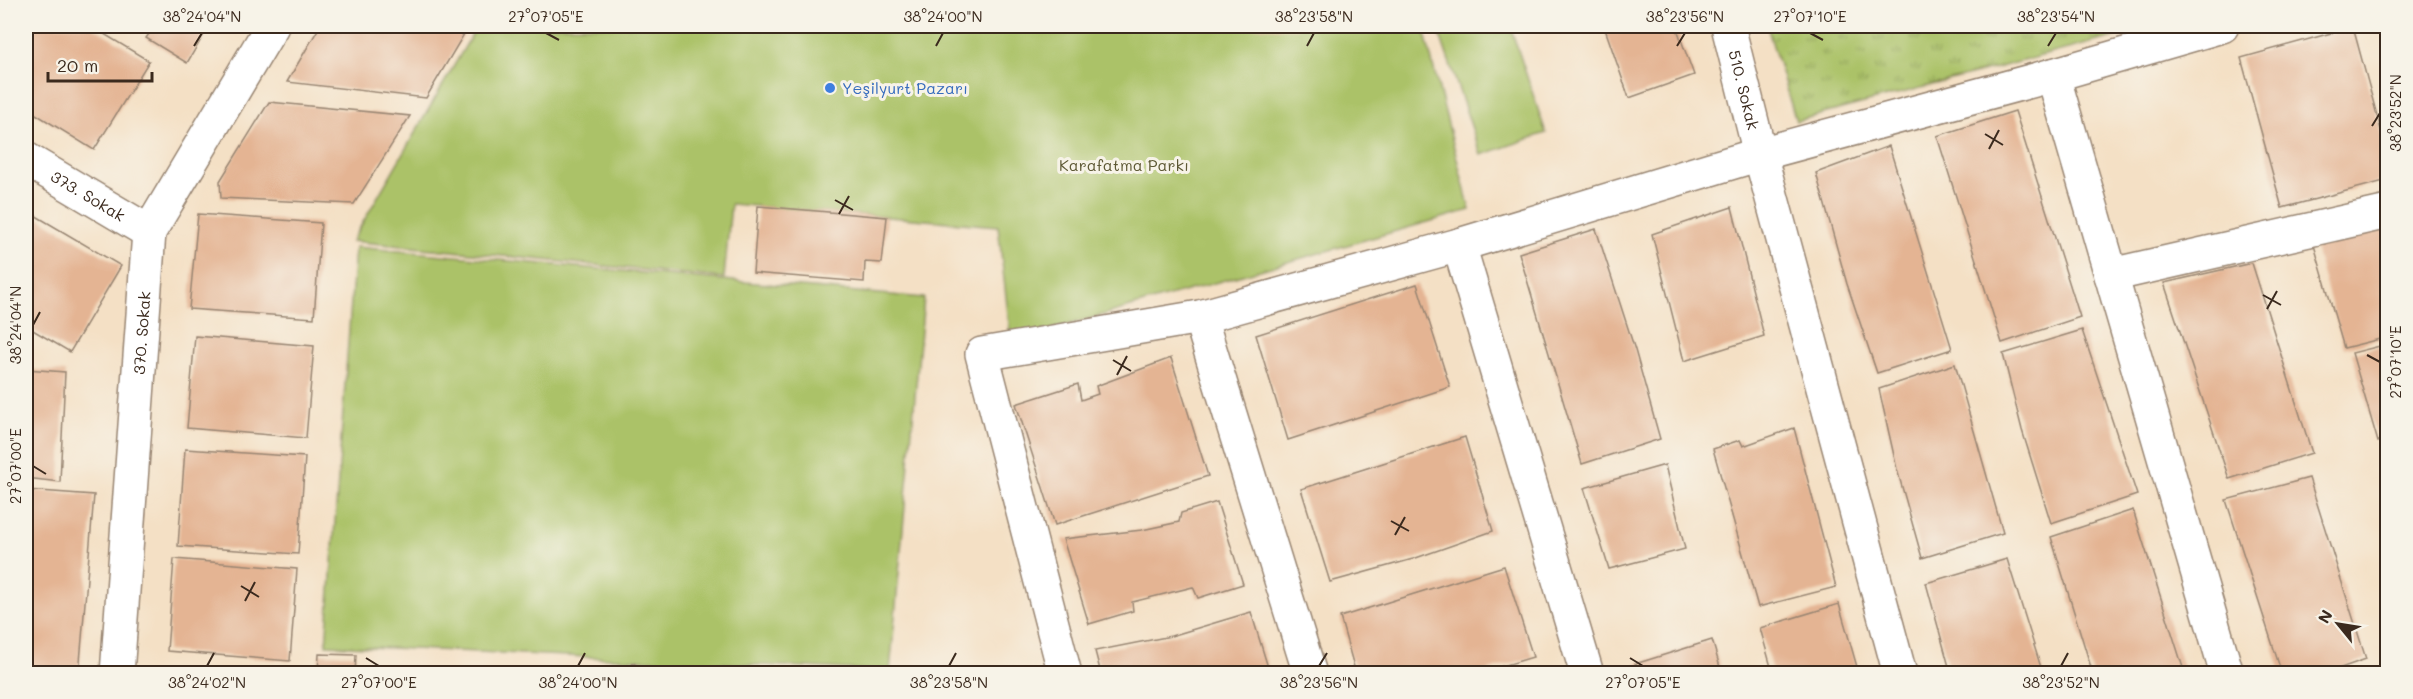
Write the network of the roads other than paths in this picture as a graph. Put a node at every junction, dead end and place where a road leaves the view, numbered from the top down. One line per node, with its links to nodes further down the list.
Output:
1 (272, 26): 8 (street, 370. Sokak)
2 (1728, 26): 5 (street, 510. Sokak)
3 (2222, 26): 4 (street)
4 (2054, 75): 5 (street); 10 (street)
5 (1760, 154): 9 (street); 16 (street, 510. Sokak)
6 (26, 159): 8 (street, 373. Sokak)
7 (2388, 212): 10 (street)
8 (149, 232): 12 (street, 370. Sokak)
9 (1459, 245): 11 (street); 15 (street)
10 (2110, 275): 17 (street)
11 (1200, 317): 13 (street); 14 (street)
12 (117, 674)
13 (1065, 674)
14 (1310, 674)
15 (1587, 674)
16 (1900, 674)
17 (2226, 674)

